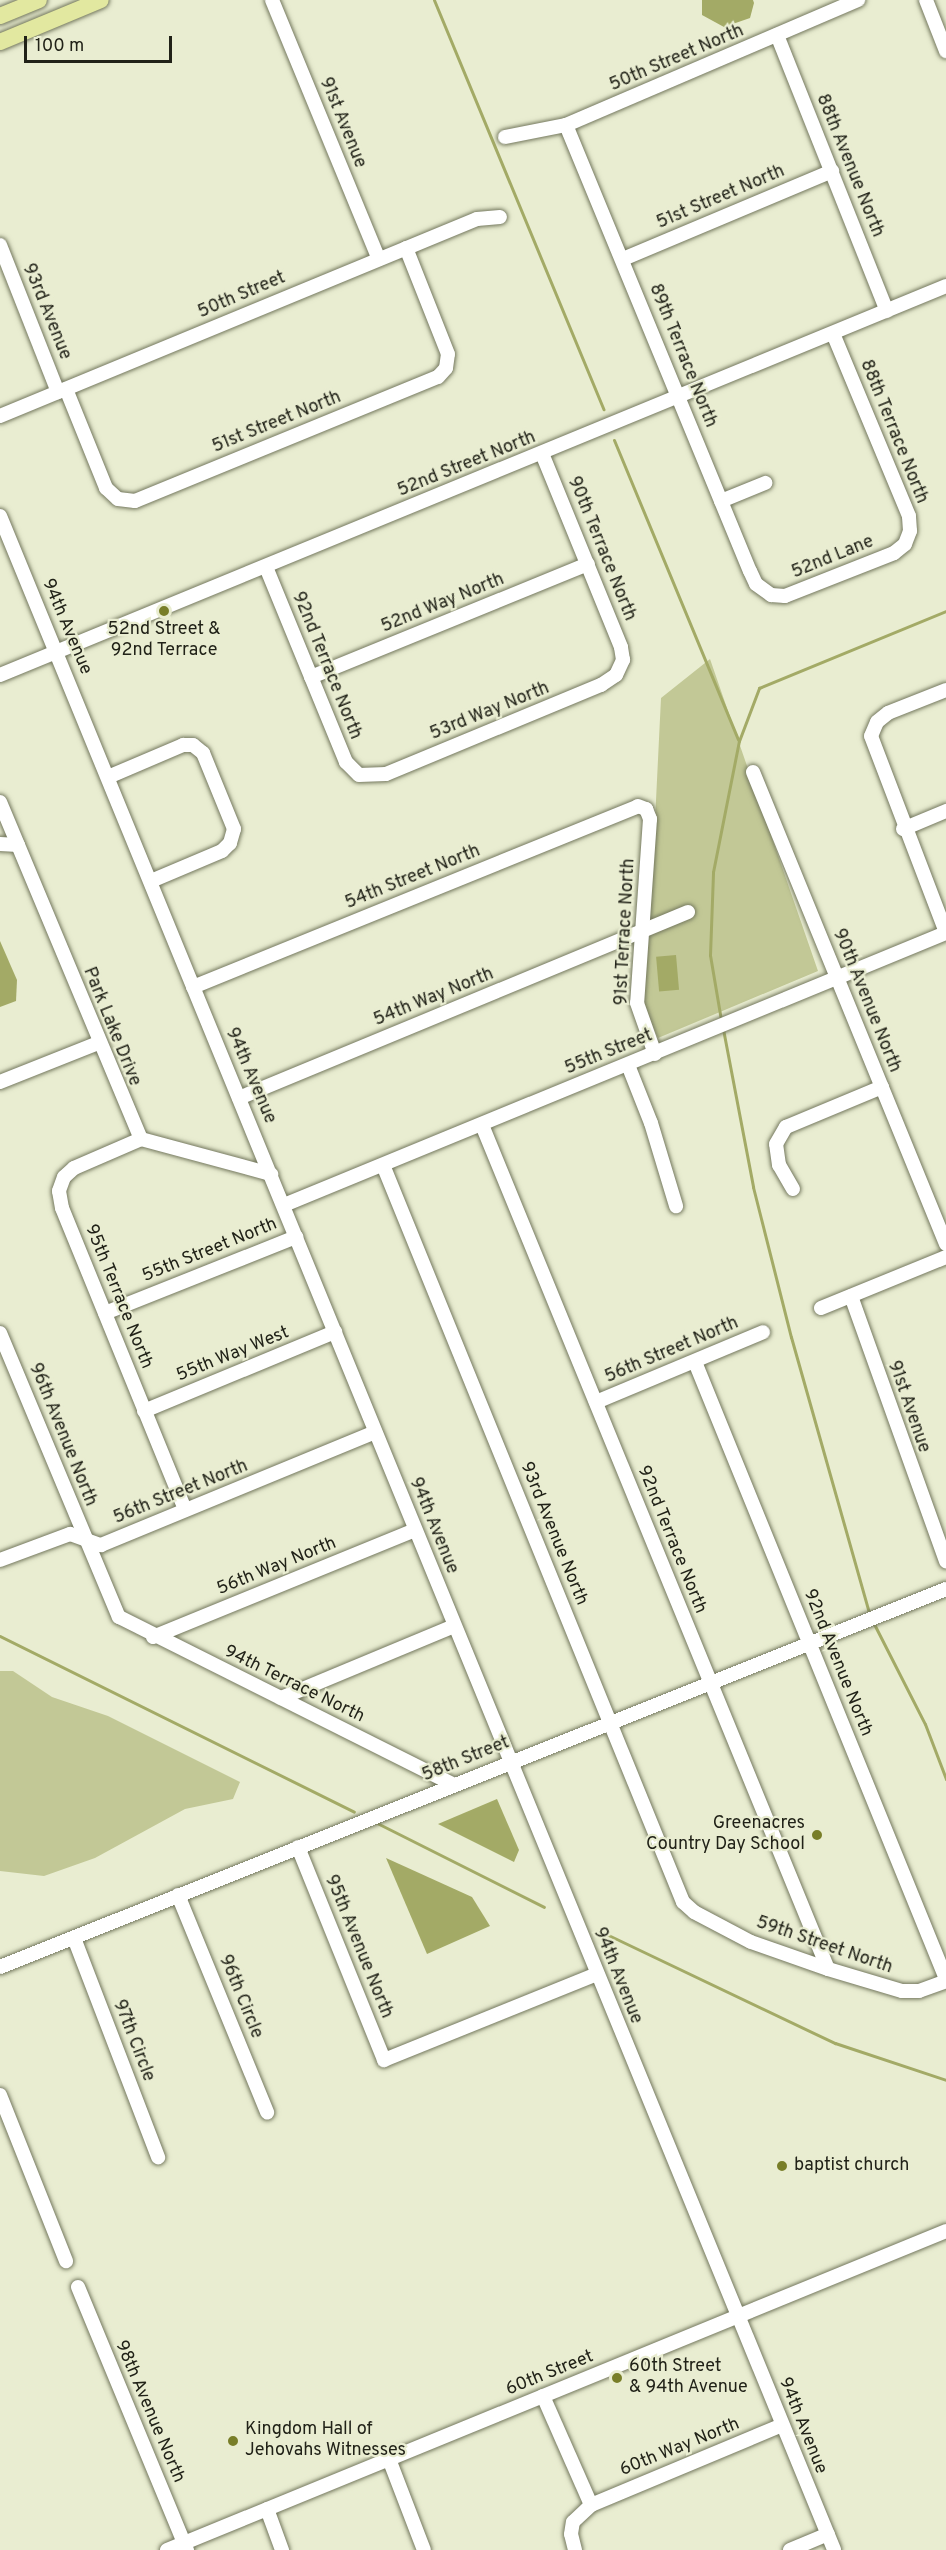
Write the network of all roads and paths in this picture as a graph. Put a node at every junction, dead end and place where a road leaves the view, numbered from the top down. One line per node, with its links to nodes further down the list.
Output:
1 (39, 0): 6 (main road)
2 (101, 0): 8 (main road)
3 (272, 0): 16 (street, 91st Avenue)
4 (858, 0): 7 (street, 50th Street North)
5 (926, 0): 9 (street)
6 (0, 16)
7 (777, 35): 10 (street, 50th Street North); 12 (street, 88th Avenue North)
8 (0, 42)
9 (946, 51)
10 (566, 125): 11 (street, 50th Street North); 17 (street, 89th Terrace North)
11 (505, 137)
12 (832, 171): 17 (street, 51st Street North); 19 (street, 88th Avenue North)
13 (500, 217): 15 (street, 50th Street)
14 (0, 246): 21 (street, 93rd Avenue)
15 (406, 248): 16 (street, 50th Street); 26 (street, 51st Street North)
16 (379, 259): 21 (street, 50th Street)
17 (623, 259): 22 (street, 89th Terrace North)
18 (946, 286): 19 (street, 52nd Street North)
19 (887, 310): 20 (street, 52nd Street North)
20 (833, 333): 22 (street, 52nd Street North); 29 (street, 88th Terrace North)
21 (62, 391): 23 (street, 50th Street); 26 (street, 93rd Avenue)
22 (679, 397): 24 (street, 52nd Street North); 27 (street, 89th Terrace North)
23 (0, 416)
24 (542, 453): 30 (street, 90th Terrace North); 31 (street, 52nd Street North)
25 (765, 483): 27 (street)
26 (118, 500)
27 (721, 501): 32 (street, 89th Terrace North)
28 (2, 525): 33 (street, 94th Avenue)
29 (905, 544): 32 (street, 52nd Lane)
30 (588, 564): 34 (street, 90th Terrace North); 36 (street, 52nd Way North)
31 (266, 567): 33 (street, 52nd Street North); 36 (street, 92nd Terrace North)
32 (771, 595)
33 (57, 652): 35 (street, 52nd Street North); 40 (street, 94th Avenue)
34 (623, 660): 39 (street, 53rd Way North)
35 (0, 675)
36 (311, 677): 39 (street, 92nd Terrace North)
37 (946, 690): 44 (street)
38 (753, 772): 51 (street, 90th Avenue North)
39 (359, 775)
40 (108, 777): 47 (street, 94th Avenue); 47 (street)
41 (0, 802): 46 (street, Park Lake Drive)
42 (646, 809): 49 (street, 91st Terrace North); 52 (street, 54th Street North)
43 (946, 811): 44 (street)
44 (903, 829): 50 (street)
45 (0, 844): 46 (street)
46 (18, 844): 53 (street, Park Lake Drive)
47 (151, 881): 52 (street, 94th Avenue)
48 (688, 912): 49 (street, 54th Way North)
49 (643, 932): 54 (street, 91st Terrace North); 58 (street, 54th Way North)
50 (946, 932): 51 (street, 55th Street)
51 (838, 980): 54 (street, 55th Street); 57 (street, 90th Avenue North)
52 (193, 987): 58 (street, 94th Avenue)
53 (98, 1043): 56 (street); 60 (street, Park Lake Drive)
54 (654, 1054): 55 (street, 55th Street)
55 (628, 1065): 59 (street, 55th Street); 65 (street)
56 (0, 1082)
57 (882, 1087): 63 (street); 67 (street, 90th Avenue North)
58 (239, 1098): 62 (street, 94th Avenue)
59 (482, 1125): 61 (street, 55th Street); 76 (street, 92nd Terrace North)
60 (141, 1139): 62 (street); 71 (street, 95th Terrace North)
61 (383, 1165): 64 (street, 55th Street); 91 (street, 93rd Avenue North)
62 (271, 1174): 64 (street, 94th Avenue)
63 (794, 1189)
64 (284, 1205): 66 (street, 94th Avenue)
65 (676, 1206)
66 (296, 1237): 71 (street, 55th Street North); 72 (street, 94th Avenue)
67 (946, 1244)
68 (946, 1257): 69 (street)
69 (851, 1296): 70 (street); 83 (street, 91st Avenue)
70 (821, 1308)
71 (105, 1313): 77 (street, 95th Terrace North)
72 (335, 1332): 77 (street, 55th Way West); 78 (street, 94th Avenue)
73 (763, 1332): 75 (street, 56th Street North)
74 (0, 1333): 81 (street, 96th Avenue North)
75 (695, 1362): 76 (street, 56th Street North); 88 (street, 92nd Avenue North)
76 (596, 1402): 89 (street, 92nd Terrace North)
77 (144, 1411): 79 (street, 95th Terrace North)
78 (375, 1432): 79 (street, 56th Street North); 80 (street, 94th Avenue)
79 (185, 1510): 81 (street, 56th Street North)
80 (415, 1530): 86 (street, 94th Avenue); 87 (street, 56th Way North)
81 (83, 1536): 82 (street, 56th Street North); 85 (street, 96th Avenue North)
82 (0, 1560)
83 (946, 1562)
84 (946, 1589): 88 (street, 58th Street)
85 (119, 1617): 87 (street, 94th Terrace North)
86 (454, 1626): 90 (street); 92 (street, 94th Avenue)
87 (153, 1637): 90 (street, 94th Terrace North)
88 (808, 1642): 89 (street, 58th Street); 101 (street, 92nd Avenue North)
89 (710, 1682): 91 (street, 58th Street); 99 (street, 92nd Terrace North)
90 (282, 1698): 93 (street, 94th Terrace North)
91 (610, 1723): 92 (street, 58th Street); 96 (street, 93rd Avenue North)
92 (510, 1761): 93 (street, 58th Street); 100 (street, 94th Avenue)
93 (453, 1784): 94 (street, 58th Street)
94 (298, 1847): 95 (street, 58th Street); 100 (street, 95th Avenue North)
95 (178, 1895): 97 (street, 58th Street); 103 (street, 96th Circle)
96 (694, 1912): 99 (street, 59th Street North)
97 (74, 1938): 98 (street, 58th Street); 104 (street, 97th Circle)
98 (0, 1967)
99 (828, 1969): 101 (street, 59th Street North)
100 (597, 1974): 108 (street, 94th Avenue)
101 (946, 1980)
102 (0, 2095): 106 (street)
103 (267, 2112)
104 (158, 2157)
105 (946, 2232): 108 (street, 60th Street)
106 (66, 2261)
107 (78, 2287): 115 (street, 98th Avenue North)
108 (738, 2317): 109 (street, 60th Street); 110 (street, 94th Avenue)
109 (543, 2396): 111 (street, 60th Street); 112 (street)
110 (782, 2425): 112 (street, 60th Way North); 114 (street, 94th Avenue)
111 (389, 2459): 113 (street, 60th Street); 118 (street)
112 (591, 2505): 119 (street)
113 (267, 2509): 115 (street, 60th Street); 117 (street)
114 (828, 2535): 120 (street); 121 (street, 94th Avenue)
115 (185, 2547): 116 (street, 60th Street)
116 (167, 2550)
117 (282, 2550)
118 (424, 2550)
119 (575, 2550)
120 (790, 2550)
121 (834, 2550)

